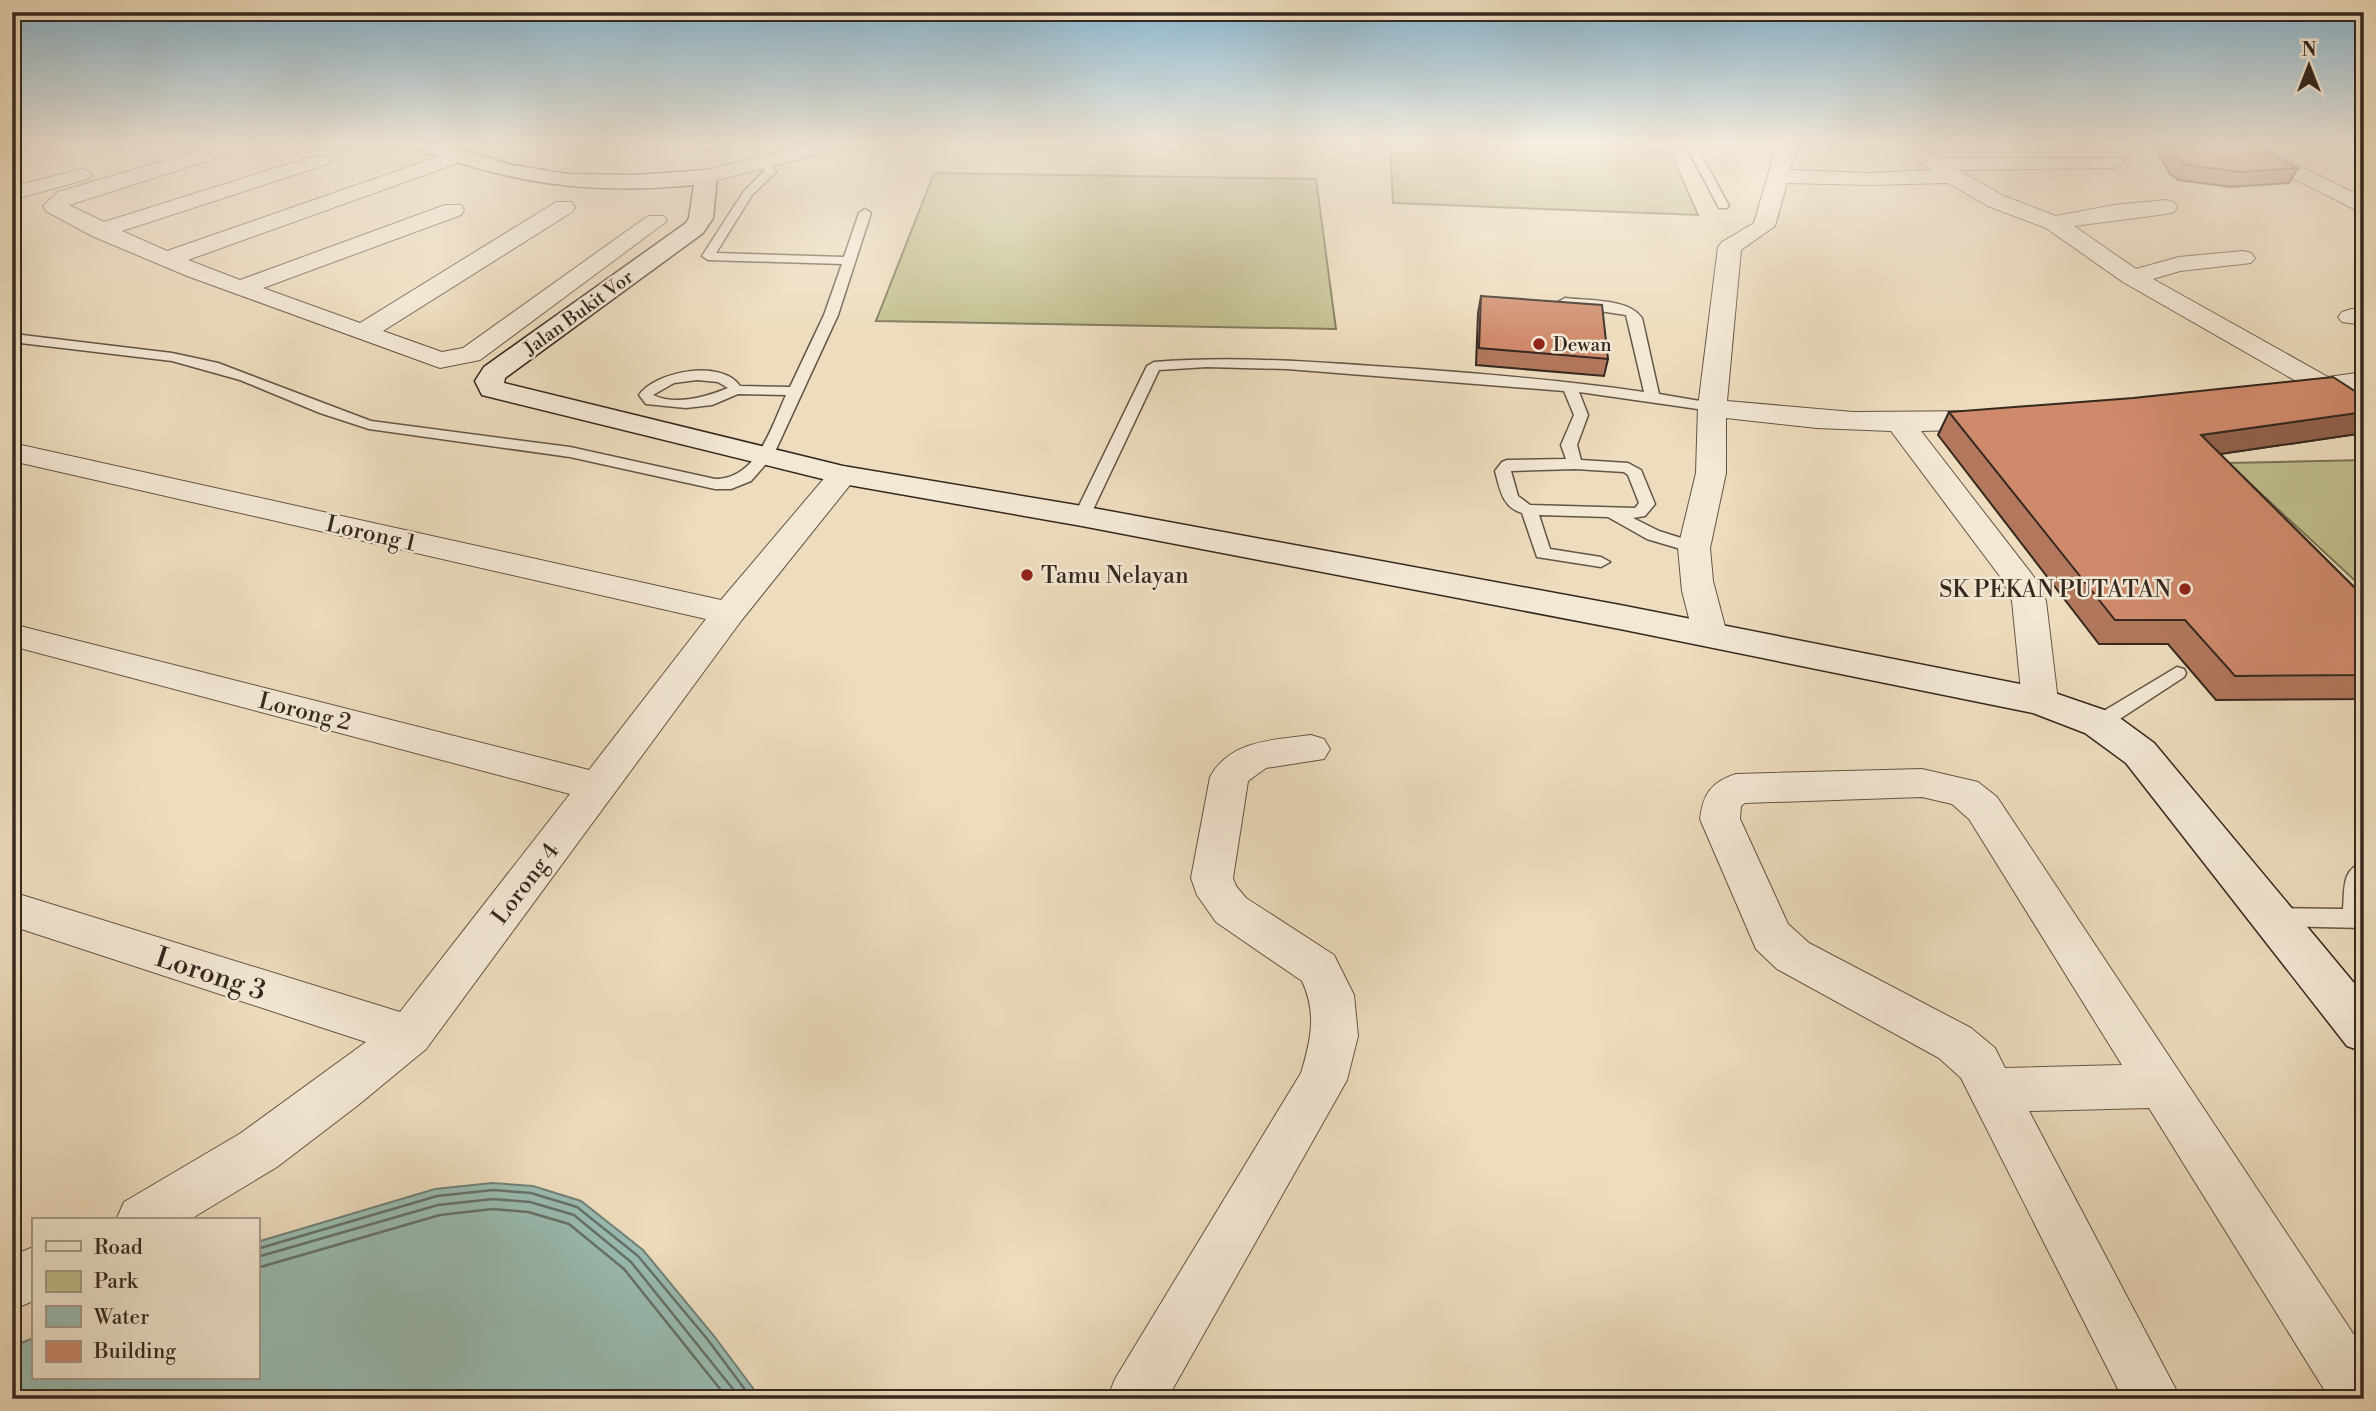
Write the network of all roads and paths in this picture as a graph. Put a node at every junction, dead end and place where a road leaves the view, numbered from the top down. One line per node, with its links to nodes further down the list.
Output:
1 (61, 210): 14 (street)
2 (166, 210): 14 (street)
3 (306, 210): 16 (street)
4 (451, 210): 19 (street)
5 (559, 210): 21 (street)
6 (702, 210): 35 (street, Jalan Bukit Vor)
7 (737, 210): 17 (lane)
8 (1769, 210): 30 (street)
9 (2019, 210): 13 (street)
10 (2126, 210): 13 (street)
11 (865, 213): 17 (lane)
12 (656, 221): 21 (street)
13 (2054, 223): 18 (street)
14 (100, 231): 16 (street)
15 (2243, 258): 18 (street)
16 (167, 259): 19 (street)
17 (849, 261): 27 (lane)
18 (2132, 277): 24 (street)
19 (241, 288): 21 (street)
20 (1565, 302): 29 (lane)
21 (363, 332)
22 (14, 338): 35 (lane)
23 (2364, 380): 24 (street)
24 (2322, 385): 28 (street); 31 (street)
25 (1569, 386): 29 (lane); 36 (lane); 40 (lane)
26 (736, 390): 26 (lane); 27 (lane)
27 (796, 391): 35 (lane)
28 (2266, 393)
29 (1652, 397): 30 (lane)
30 (1712, 407): 33 (street); 41 (street)
31 (2364, 413)
32 (2022, 418): 33 (street)
33 (1900, 423): 47 (street)
34 (12, 452): 43 (street, Lorong 1)
35 (765, 456): 37 (street, Jalan Bukit Vor)
36 (1575, 464): 38 (lane); 39 (lane)
37 (843, 475): 40 (street, Jalan Bukit Vor); 43 (street, Lorong 4)
38 (1529, 510): 39 (lane); 42 (lane)
39 (1611, 512): 41 (lane)
40 (1082, 516): 44 (street, Jalan Bukit Vor)
41 (1694, 548): 44 (street)
42 (1601, 562)
43 (729, 613): 50 (street, Lorong 4)
44 (1710, 634): 47 (street, Jalan Bukit Vor)
45 (12, 635): 50 (street, Lorong 2)
46 (2177, 673): 48 (lane)
47 (2040, 701): 48 (street, Jalan Bukit Vor)
48 (2099, 723): 53 (street, Jalan Bukit Vor)
49 (1311, 749): 62 (street)
50 (599, 787): 56 (street, Lorong 4)
51 (2364, 870): 54 (lane)
52 (12, 909): 56 (street, Lorong 3)
53 (2272, 917): 54 (lane); 55 (street, Jalan Bukit Vor)
54 (2358, 919)
55 (2364, 1031)
56 (410, 1035): 59 (street, Lorong 4)
57 (2162, 1086): 58 (street); 58 (street); 64 (street)
58 (1993, 1090): 63 (street)
59 (145, 1218)
60 (32, 1273): 61 (street)
61 (12, 1283)
62 (1135, 1399)
63 (2153, 1399)
64 (2363, 1399)

